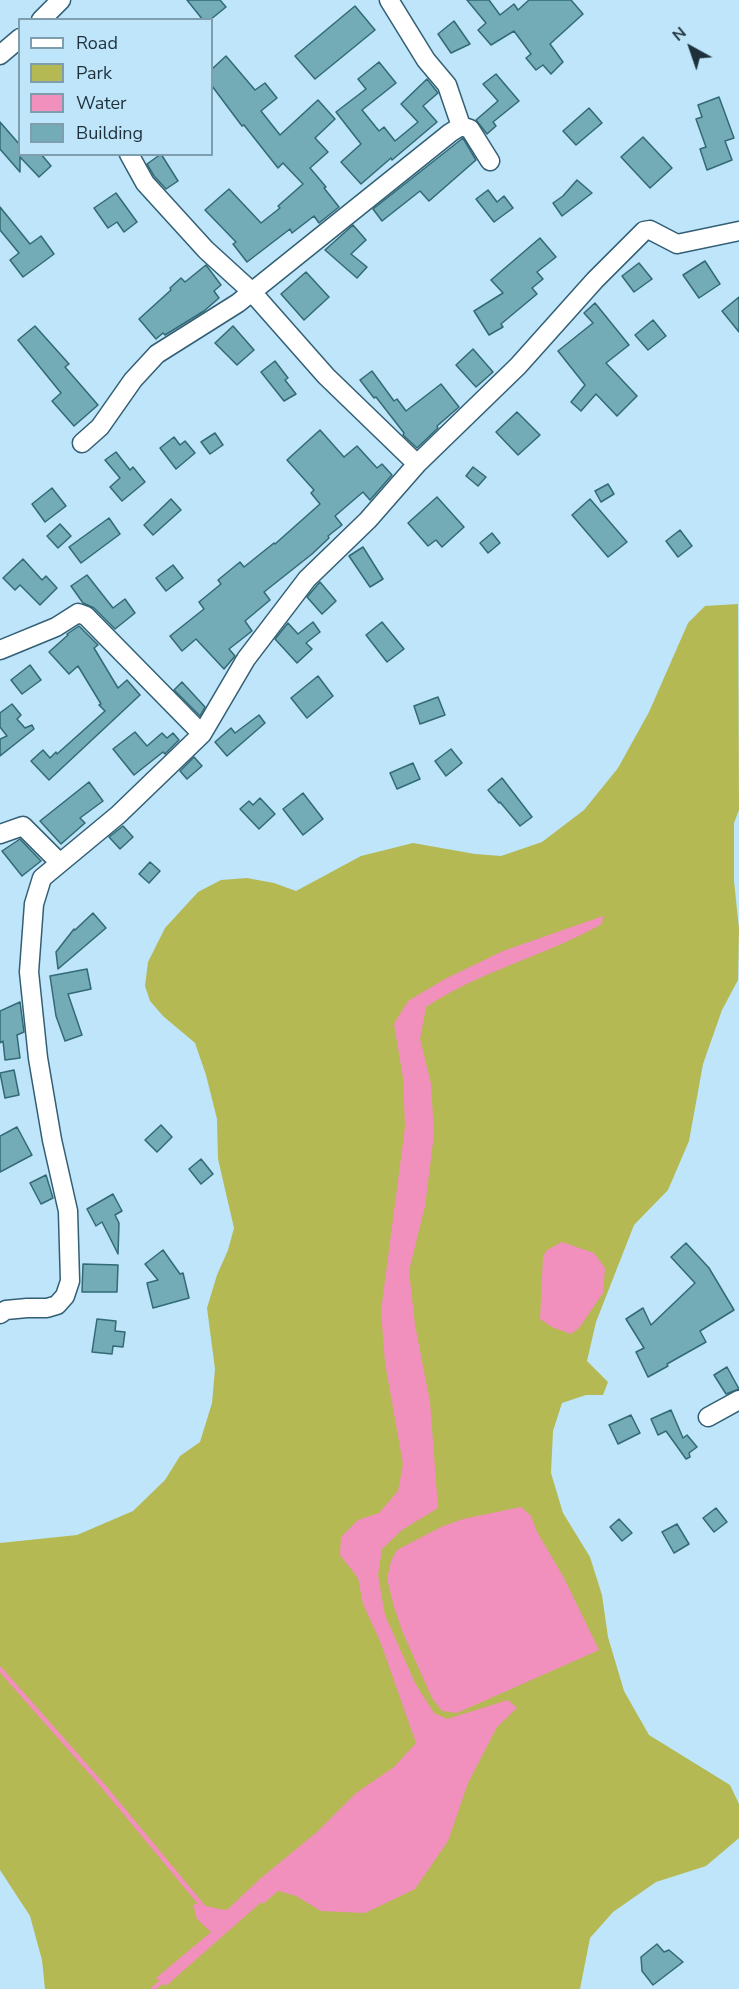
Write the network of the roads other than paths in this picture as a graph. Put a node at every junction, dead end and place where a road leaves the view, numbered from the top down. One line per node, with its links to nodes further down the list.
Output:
1 (61, 0): 3 (street)
2 (389, 0): 6 (street)
3 (43, 18)
4 (18, 40): 5 (street)
5 (0, 55)
6 (461, 126): 8 (street); 10 (street)
7 (130, 156): 10 (street)
8 (490, 161)
9 (739, 231): 12 (street)
10 (251, 291): 11 (street); 12 (street)
11 (82, 443)
12 (417, 464): 14 (street)
13 (0, 650): 14 (street)
14 (202, 734): 16 (street)
15 (0, 834): 16 (street)
16 (59, 862): 17 (street)
17 (0, 1314)
18 (739, 1400): 19 (street)
19 (708, 1417)

